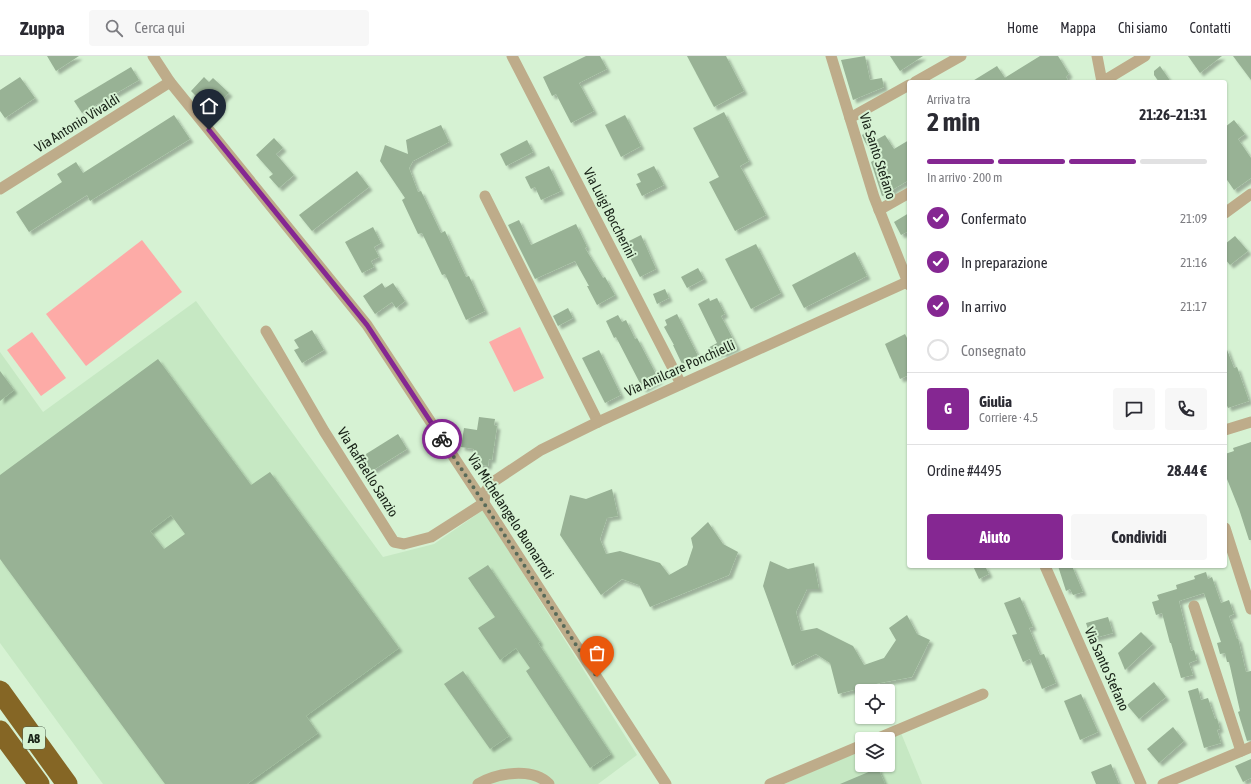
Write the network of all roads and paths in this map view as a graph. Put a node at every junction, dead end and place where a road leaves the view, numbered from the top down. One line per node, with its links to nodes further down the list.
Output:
1 (153, 56): 10 (street, Via Michelangelo Buonarroti)
2 (512, 56): 22 (street, Via Luigi Boccherini)
3 (831, 56): 12 (street, Via Santo Stefano)
4 (961, 56): 7 (street)
5 (1097, 56): 8 (street)
6 (1145, 56): 9 (street)
7 (919, 80)
8 (1102, 80)
9 (1105, 80)
10 (170, 82): 13 (street, Via Antonio Vivaldi); 26 (street, Via Michelangelo Buonarroti)
11 (907, 86): 12 (street)
12 (850, 118): 17 (street, Via Santo Stefano)
13 (0, 189)
14 (907, 194): 17 (street)
15 (1251, 194): 18 (street)
16 (485, 196): 23 (street)
17 (879, 210): 19 (street, Via Santo Stefano)
18 (1227, 212)
19 (907, 281)
20 (907, 284): 22 (street, Via Amilcare Ponchielli)
21 (266, 331): 26 (street, Via Raffaello Sanzio)
22 (681, 384): 23 (street, Via Amilcare Ponchielli)
23 (598, 422): 26 (street, Via Amilcare Ponchielli)
24 (1251, 422): 25 (street)
25 (1227, 429)
26 (484, 503): 41 (street, Via Michelangelo Buonarroti)
27 (1227, 534): 30 (street)
28 (1046, 568): 43 (street, Via Santo Stefano)
29 (1194, 606): 36 (street)
30 (1251, 609)
31 (0, 692): 38 (highway, A8)
32 (983, 694): 34 (street)
33 (0, 731): 37 (highway, A8)
34 (893, 732)
35 (855, 748): 42 (street)
36 (1246, 749): 44 (street)
37 (39, 784)
38 (67, 784)
39 (478, 784): 40 (street)
40 (549, 784)
41 (666, 784)
42 (770, 784)
43 (1141, 784)
44 (1163, 784)

